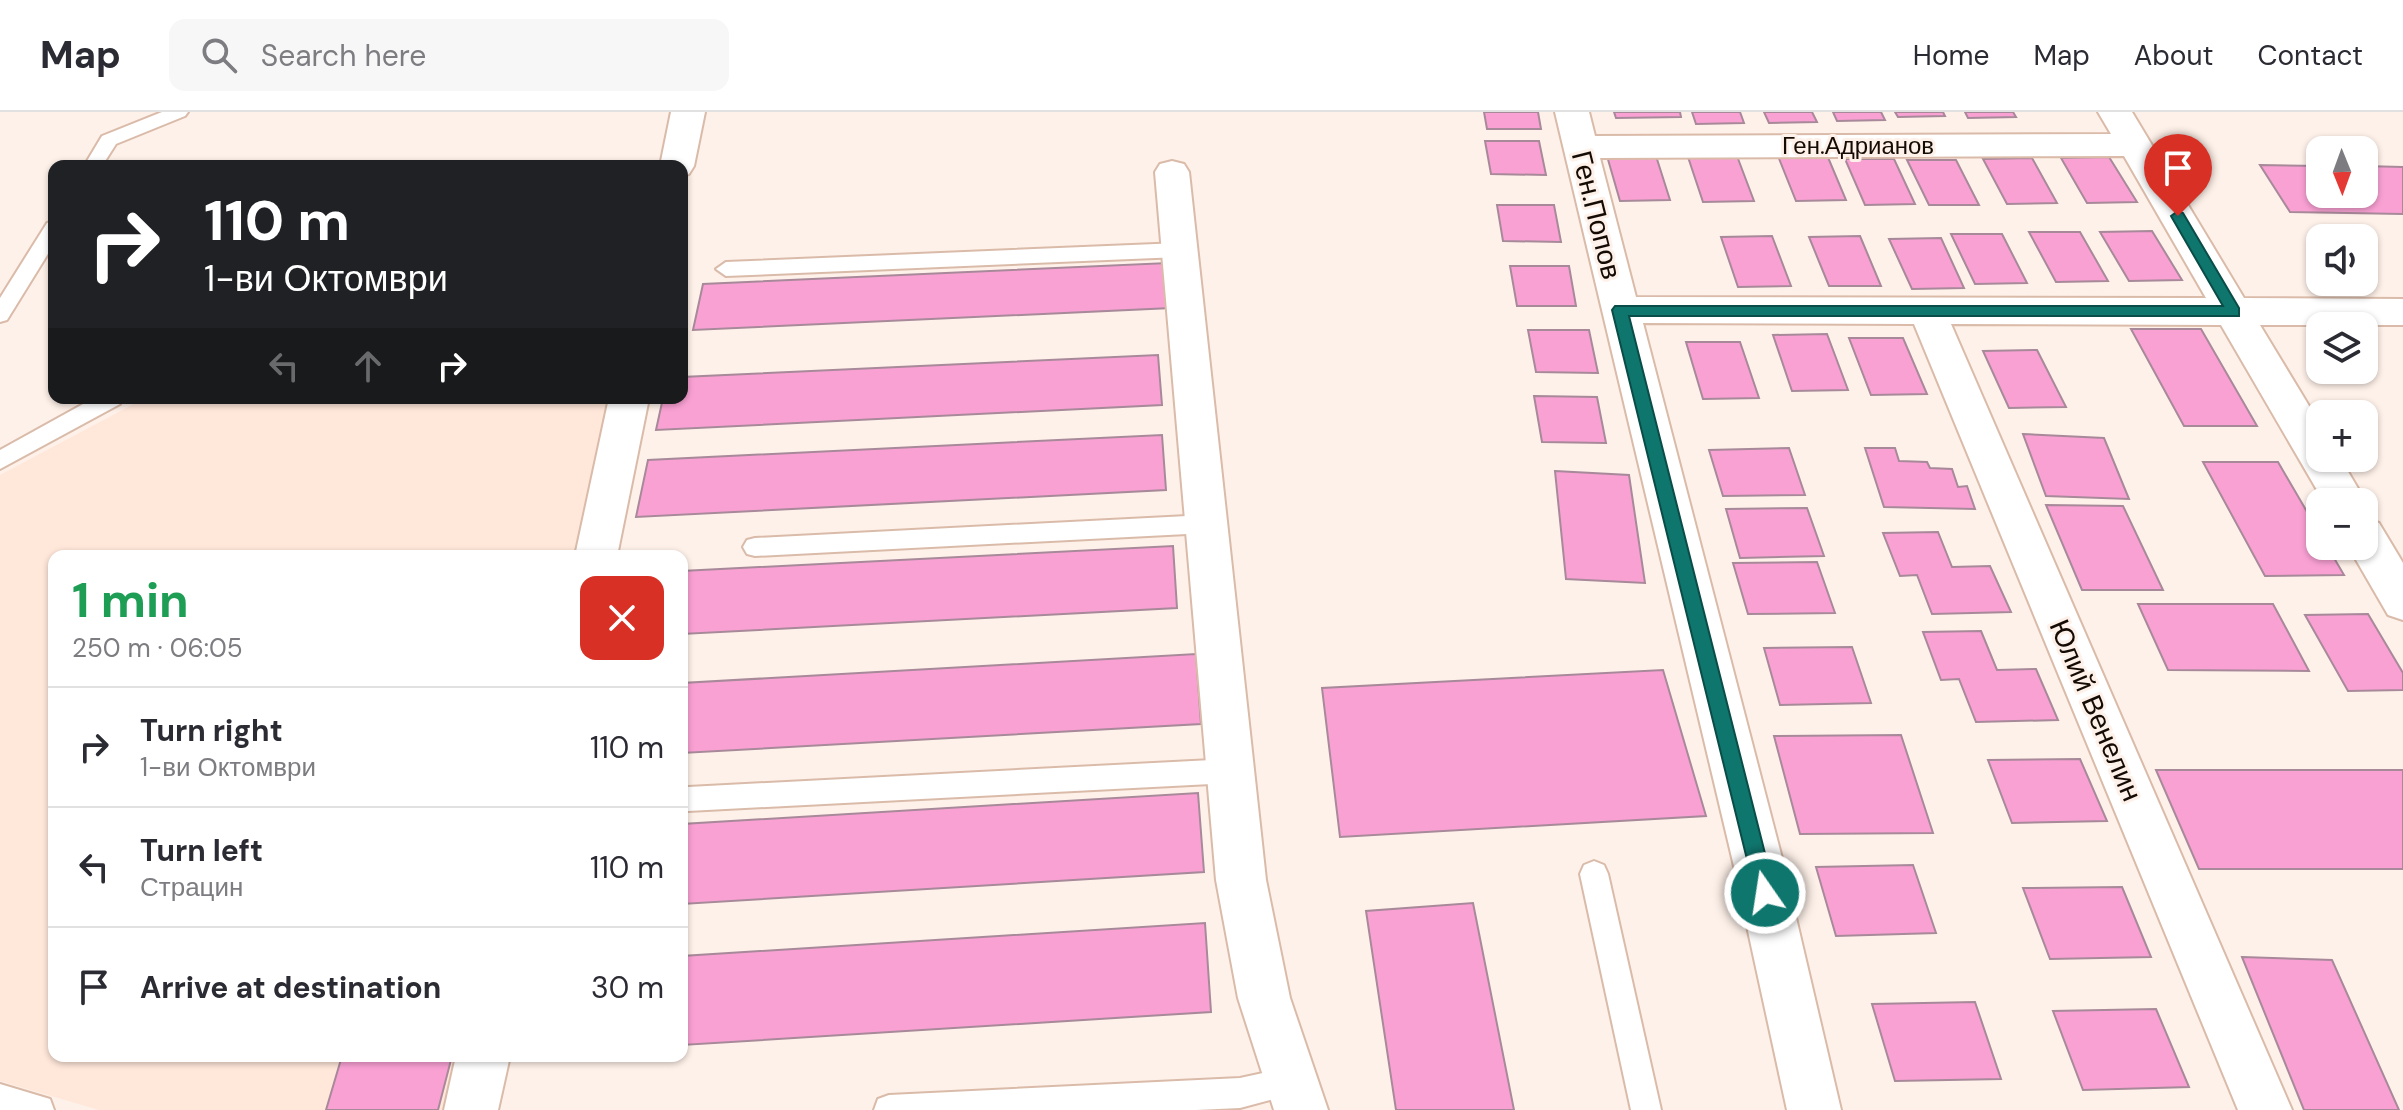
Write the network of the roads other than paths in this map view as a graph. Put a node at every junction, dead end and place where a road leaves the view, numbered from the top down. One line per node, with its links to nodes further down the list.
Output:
1 (179, 112): 6 (lane)
2 (688, 112): 7 (street)
3 (2115, 112): 5 (street)
4 (1576, 130): 5 (street, Ген.Адрианов); 12 (street, Ген.Попов)
5 (2136, 145): 14 (street)
6 (97, 160)
7 (678, 160)
8 (1172, 172): 10 (street)
9 (48, 238): 16 (lane)
10 (1180, 250): 11 (lane); 21 (street)
11 (726, 269)
12 (1620, 310): 13 (street); 36 (street, Ген.Попов)
13 (1927, 311): 14 (street); 37 (street, Юлий Венелин)
14 (2234, 312): 15 (street); 20 (street)
15 (2403, 312)
16 (0, 315)
17 (101, 404): 19 (lane)
18 (628, 404): 23 (street)
19 (0, 460)
20 (2337, 488)
21 (1207, 524): 22 (lane); 26 (street)
22 (755, 547)
23 (597, 550)
24 (2378, 559): 25 (street)
25 (2403, 602)
26 (1231, 771): 27 (lane); 30 (street)
27 (688, 799)
28 (1594, 874): 35 (lane)
29 (482, 1062): 33 (street)
30 (1296, 1096): 34 (lane)
31 (0, 1099): 32 (lane)
32 (39, 1110)
33 (471, 1110)
34 (889, 1110)
35 (1646, 1110)
36 (1814, 1110)
37 (2265, 1110)

